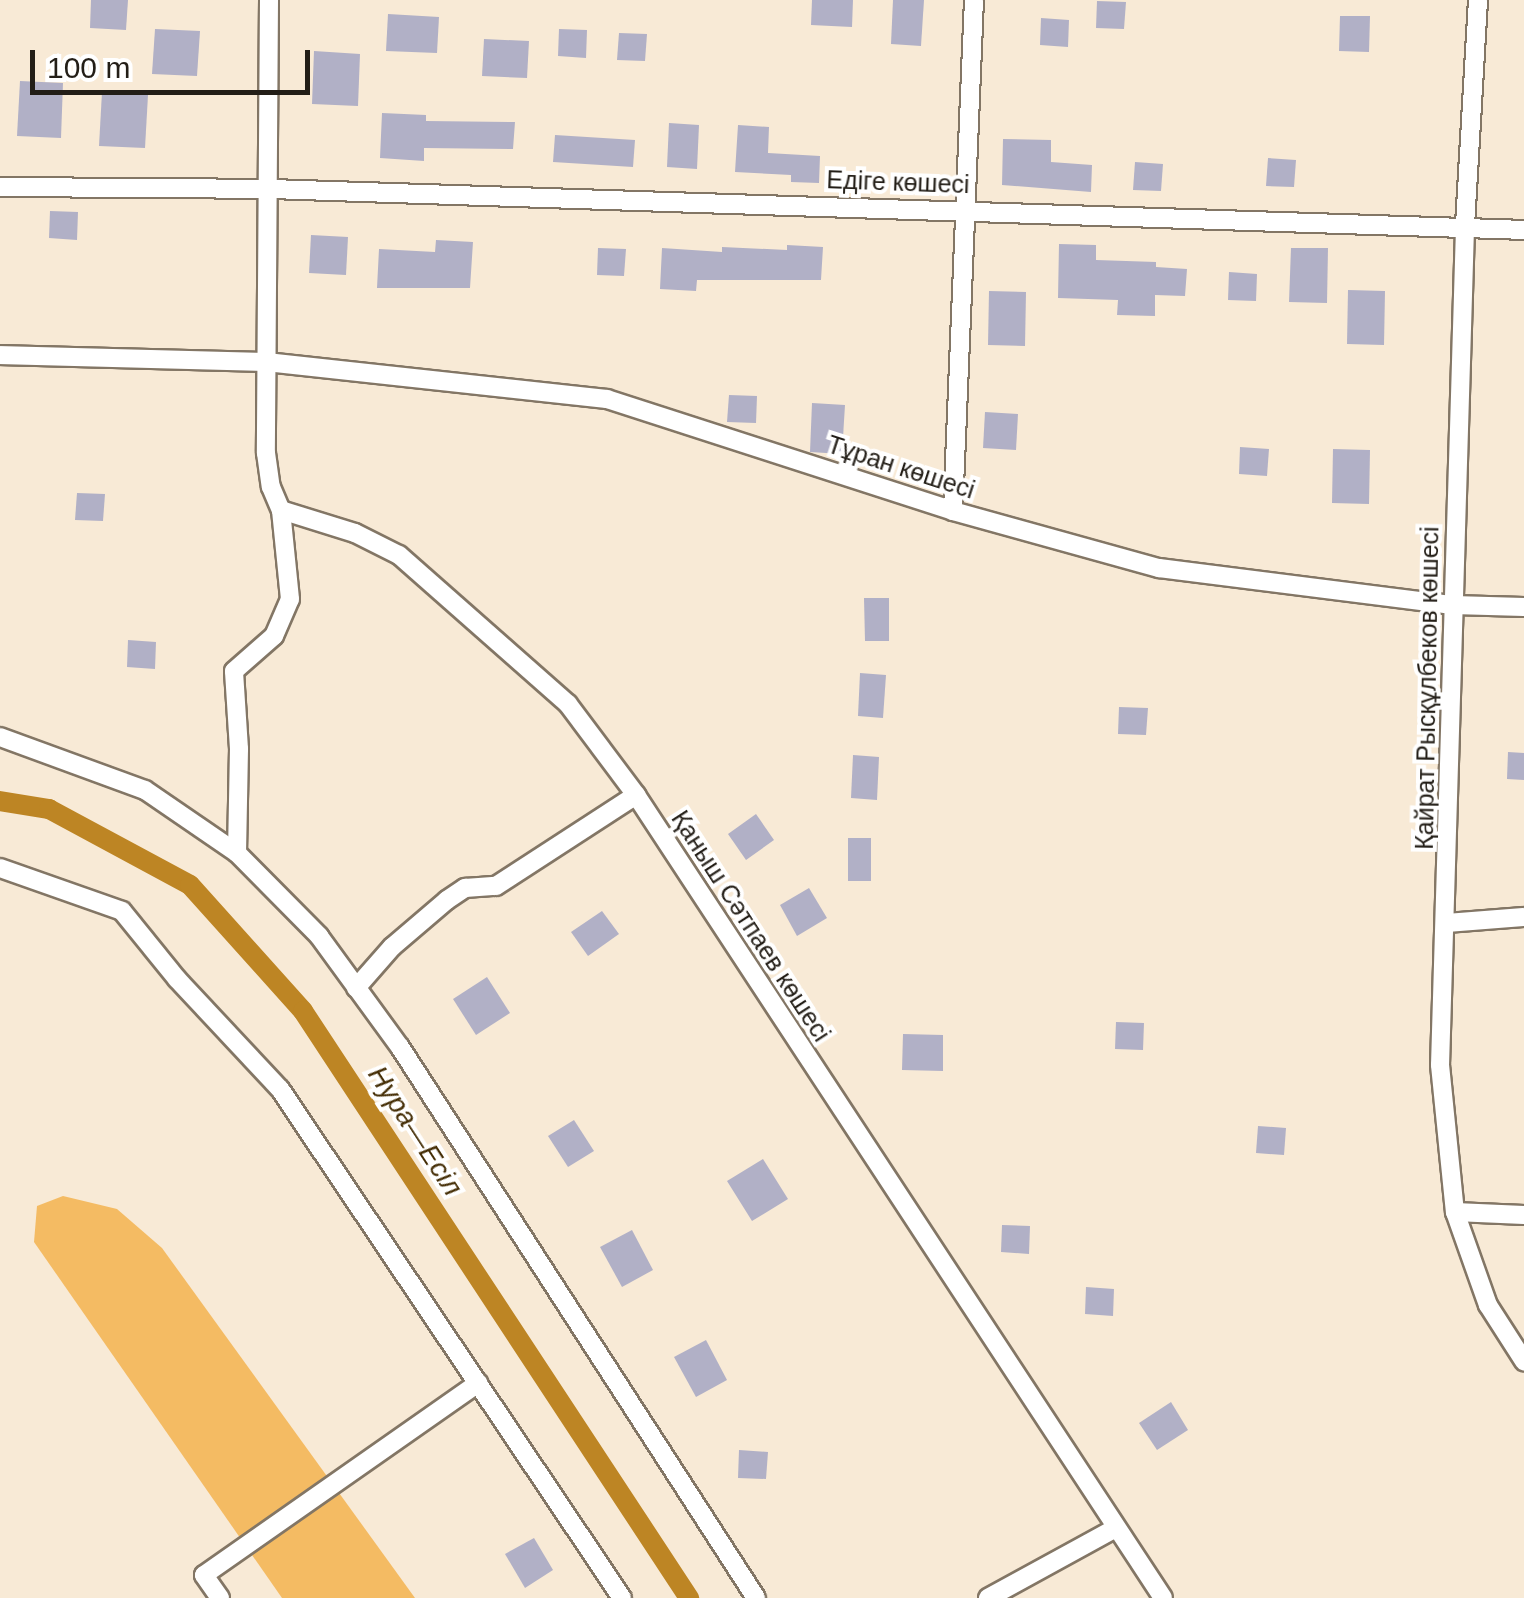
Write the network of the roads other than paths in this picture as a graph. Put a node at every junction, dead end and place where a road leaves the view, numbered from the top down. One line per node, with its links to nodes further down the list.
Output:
1 (269, 0): 5 (street)
2 (974, 0): 6 (street)
3 (1478, 0): 7 (street, Қайрат Рысқұлбеков көшесі)
4 (0, 187): 5 (street, Едіге көшесі)
5 (270, 189): 6 (street, Едіге көшесі); 10 (street)
6 (968, 209): 7 (street, Едіге көшесі); 12 (street)
7 (1464, 228): 8 (street, Едіге көшесі); 13 (street, Қайрат Рысқұлбеков көшесі)
8 (1524, 230)
9 (0, 355): 10 (street, Тұран көшесі)
10 (266, 362): 11 (street); 12 (street, Тұран көшесі)
11 (281, 510): 16 (street, Қаныш Сәтпаев көшесі); 17 (street)
12 (953, 511): 13 (street, Тұран көшесі)
13 (1453, 605): 14 (street, Тұран көшесі); 20 (street, Қайрат Рысқұлбеков көшесі)
14 (1524, 607)
15 (0, 737): 17 (street)
16 (636, 795): 21 (street); 26 (street, Қаныш Сәтпаев көшесі)
17 (238, 853): 21 (street)
18 (0, 868): 25 (street)
19 (1524, 917): 20 (street)
20 (1446, 923): 22 (street, Қайрат Рысқұлбеков көшесі)
21 (356, 988): 29 (street)
22 (1455, 1212): 23 (street); 24 (street, Қайрат Рысқұлбеков көшесі)
23 (1524, 1215)
24 (1524, 1361)
25 (478, 1383): 27 (street); 28 (street)
26 (1116, 1528): 30 (street); 31 (street, Қаныш Сәтпаев көшесі)
27 (220, 1598)
28 (622, 1598)
29 (756, 1598)
30 (988, 1598)
31 (1163, 1598)

